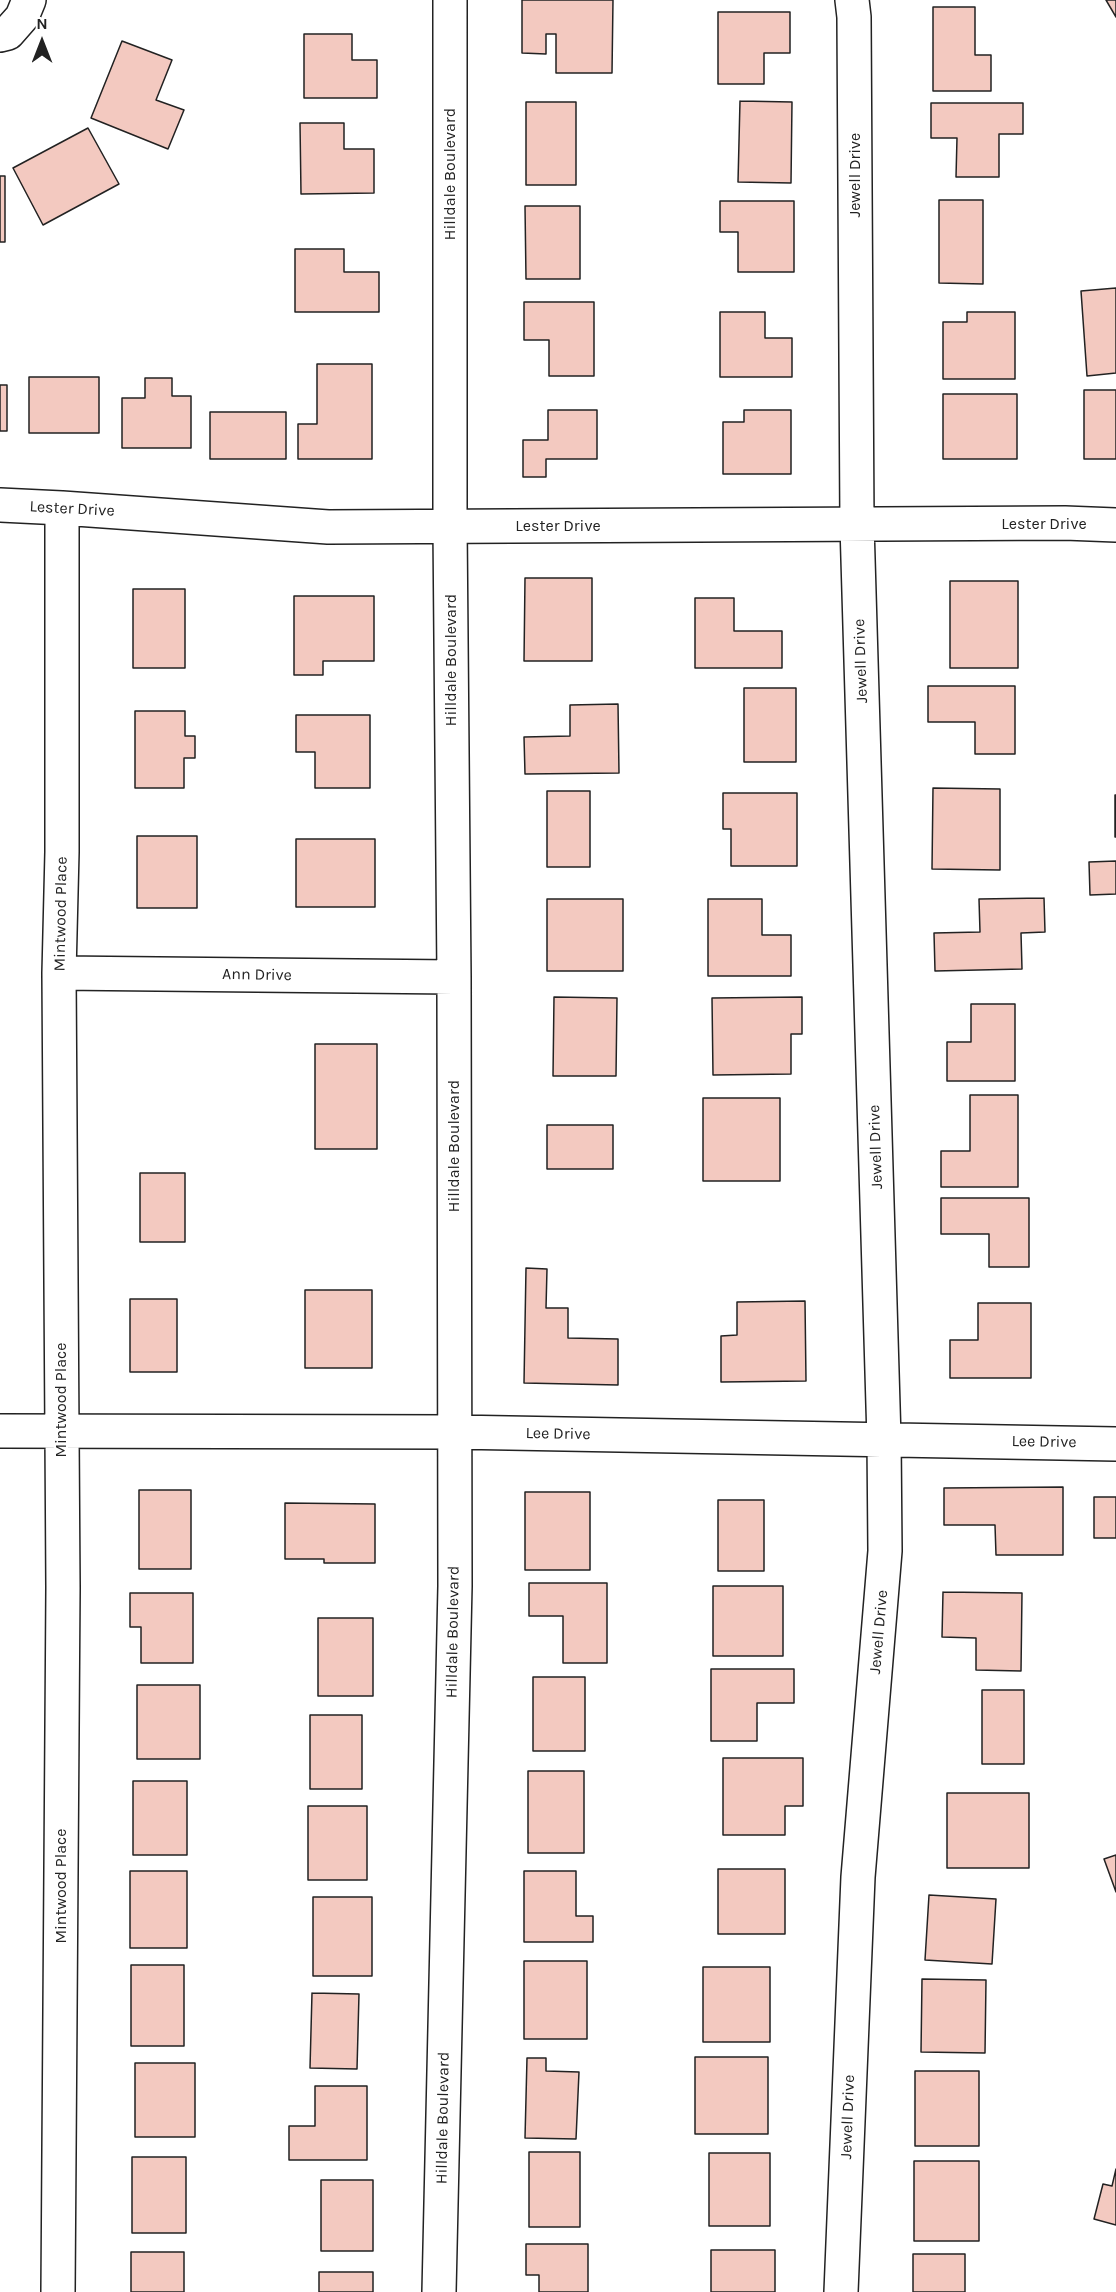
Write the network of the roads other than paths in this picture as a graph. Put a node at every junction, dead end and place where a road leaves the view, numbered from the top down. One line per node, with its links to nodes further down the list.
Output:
1 (450, 0): 7 (street, Hilldale Boulevard)
2 (852, 0): 5 (street, Jewell Drive)
3 (0, 505): 4 (street, Lester Drive)
4 (62, 508): 7 (street, Lester Drive); 8 (street, Mintwood Place)
5 (857, 525): 6 (street, Lester Drive); 7 (street, Lester Drive); 13 (street, Jewell Drive)
6 (1116, 525)
7 (450, 526): 9 (street, Hilldale Boulevard)
8 (59, 973): 9 (street, Ann Drive); 10 (street, Mintwood Place)
9 (454, 977): 12 (street, Hilldale Boulevard)
10 (61, 1430): 11 (street, Lee Drive); 12 (street, Lee Drive); 15 (street, Mintwood Place)
11 (0, 1431)
12 (454, 1432): 13 (street, Lee Drive); 16 (street, Hilldale Boulevard)
13 (884, 1439): 14 (street, Lee Drive); 17 (street, Jewell Drive)
14 (1116, 1444)
15 (58, 2292)
16 (439, 2292)
17 (841, 2292)

